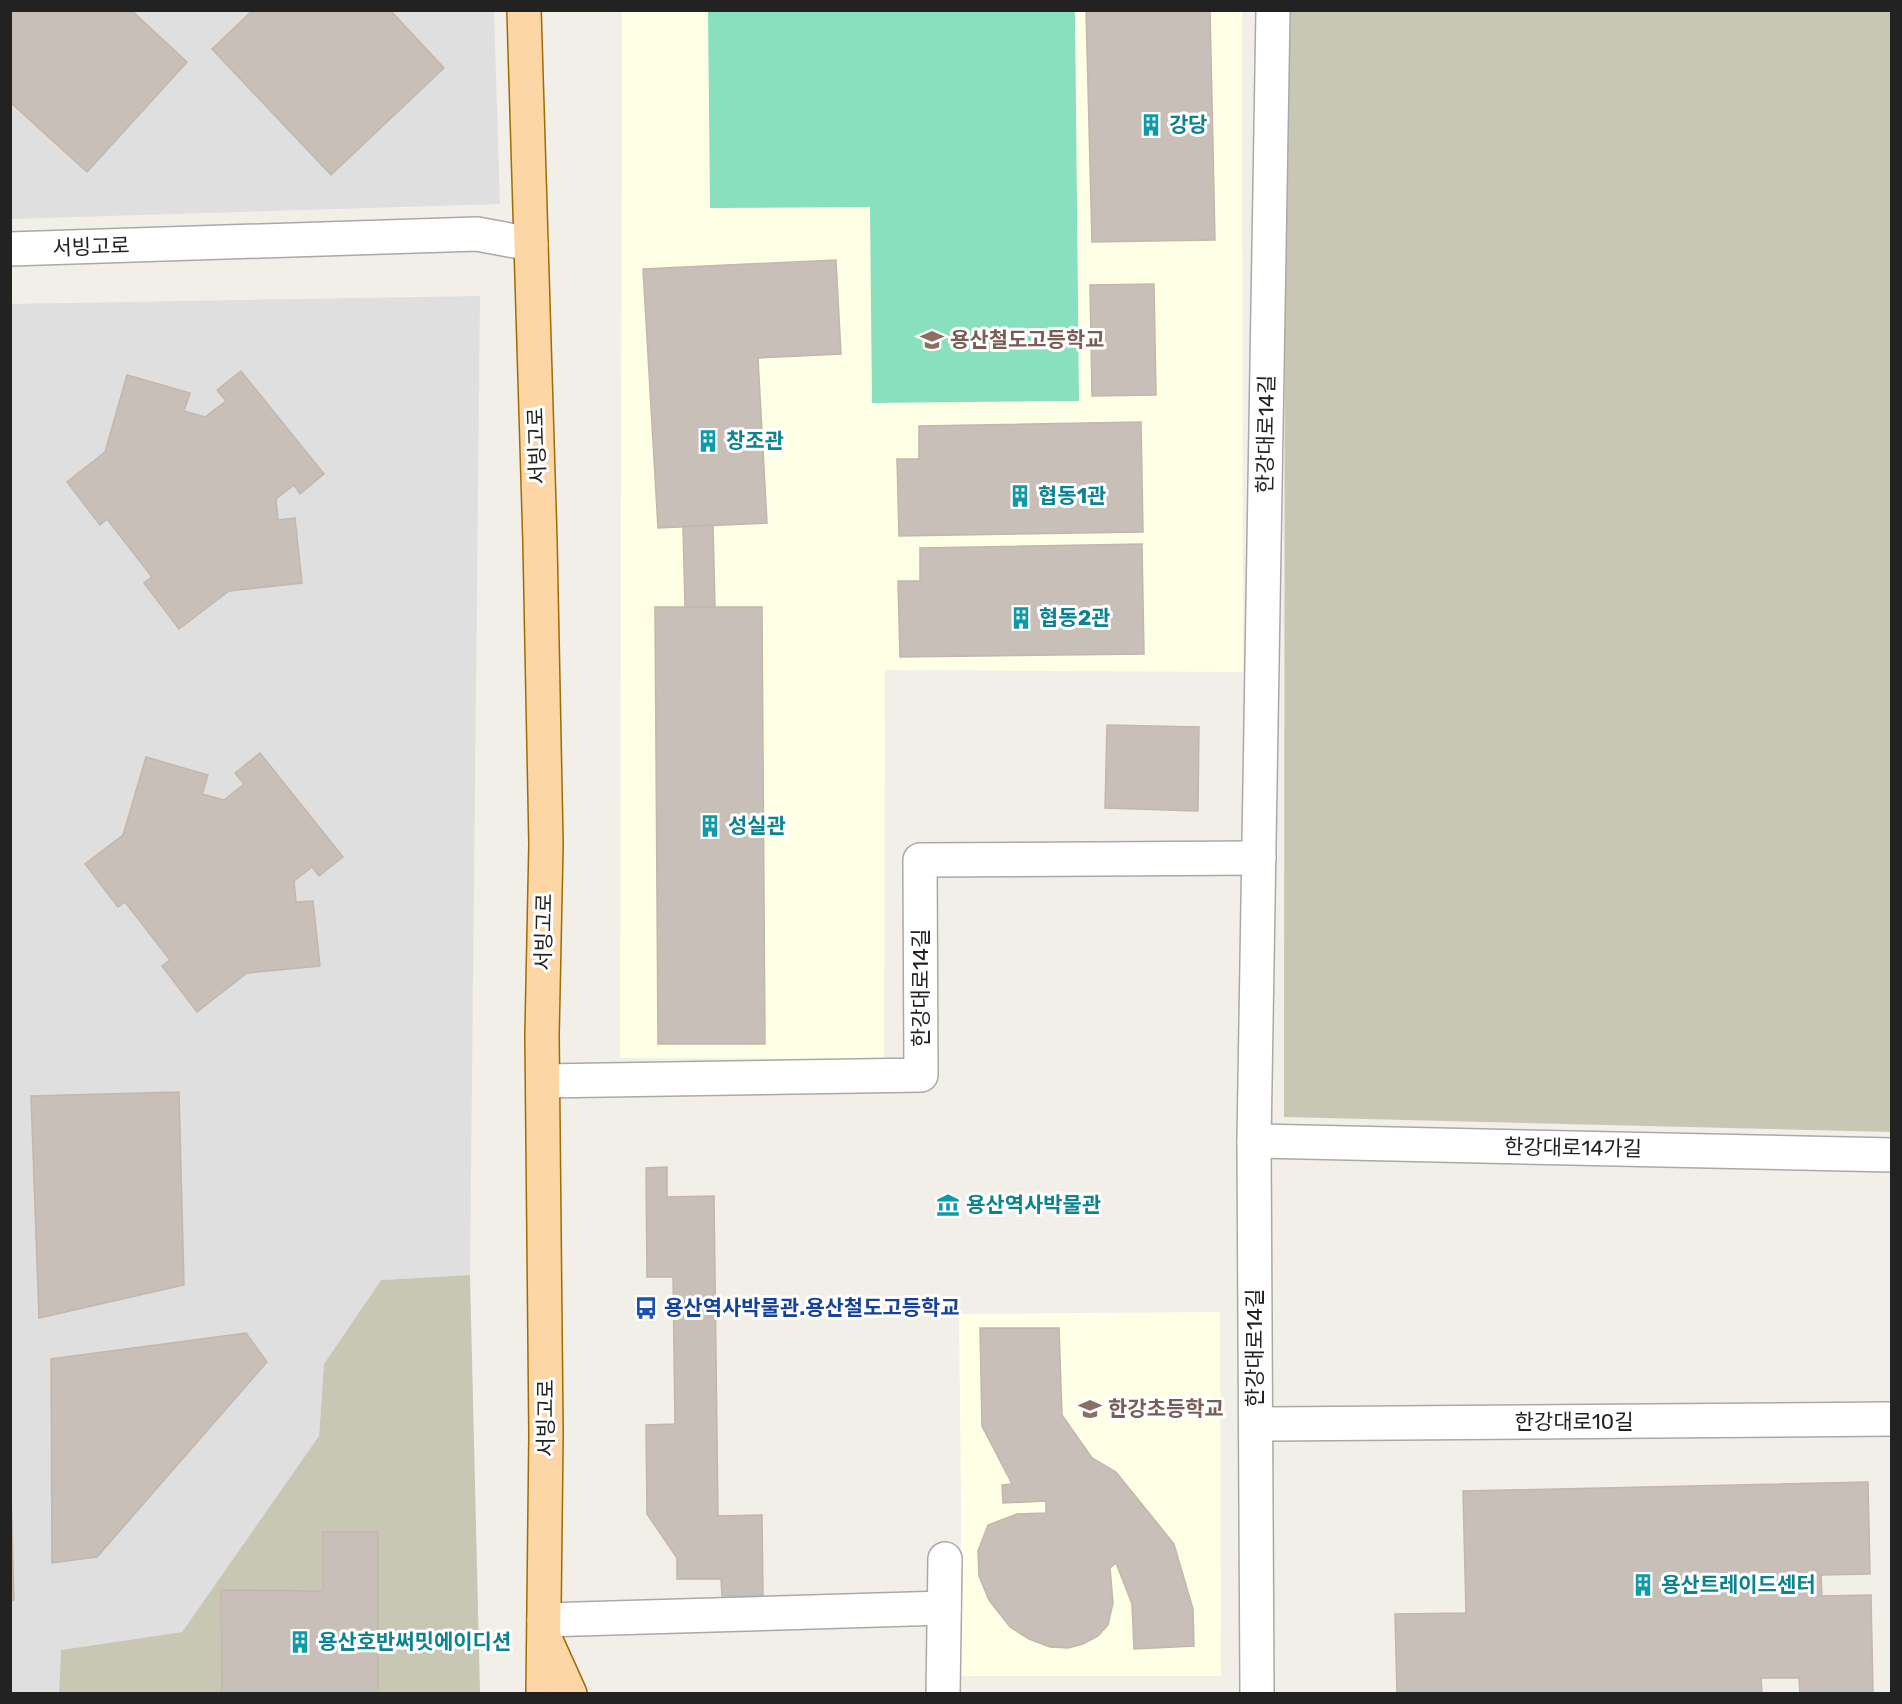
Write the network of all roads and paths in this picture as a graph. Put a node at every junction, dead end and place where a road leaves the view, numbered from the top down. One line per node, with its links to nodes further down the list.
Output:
1 (524, 10): 3 (main road, 서빙고로)
2 (1273, 10): 5 (street, 한강대로14길)
3 (531, 244): 4 (street, 서빙고로); 6 (main road, 서빙고로)
4 (10, 249)
5 (1259, 858): 6 (street, 한강대로14길); 7 (street, 한강대로14길)
6 (543, 1081): 13 (main road, 서빙고로)
7 (1254, 1142): 8 (street, 한강대로14가길); 10 (street, 한강대로14길)
8 (1892, 1155)
9 (1892, 1419): 10 (street, 한강대로10길)
10 (1256, 1424): 17 (street, 한강대로14길)
11 (945, 1559): 12 (street)
12 (944, 1608): 13 (street); 16 (street)
13 (544, 1629): 14 (main road, 서빙고로); 15 (main road)
14 (543, 1694)
15 (570, 1694)
16 (943, 1694)
17 (1257, 1694)

